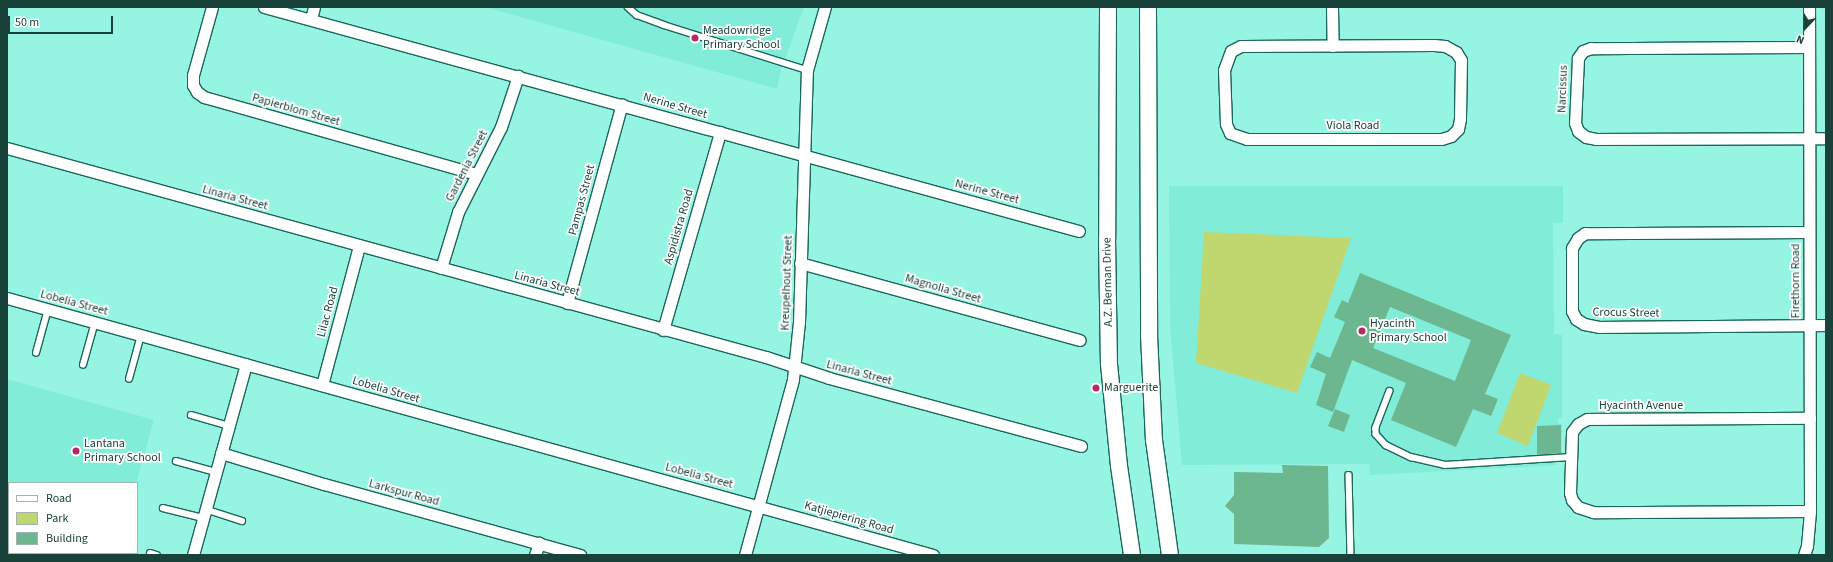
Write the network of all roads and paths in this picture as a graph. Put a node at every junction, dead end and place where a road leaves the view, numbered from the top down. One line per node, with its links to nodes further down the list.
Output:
1 (212, 7): 21 (street, Papierblom Street)
2 (264, 7): 10 (street, Nerine Street)
3 (314, 7): 10 (street)
4 (628, 7): 13 (lane)
5 (824, 7): 13 (street, Kreupelhout Street)
6 (1108, 7): 65 (main road, A.Z. Berman Drive)
7 (1148, 7): 66 (main road)
8 (1332, 7): 11 (street)
9 (1809, 7): 12 (street, Firethorn Road)
10 (311, 19): 14 (street, Nerine Street)
11 (1333, 46): 11 (street, Viola Road)
12 (1809, 47): 17 (street, Firethorn Road); 17 (street, Narcissus)
13 (807, 70): 20 (street, Kreupelhout Street)
14 (518, 76): 15 (street, Nerine Street); 21 (street, Gardenia Street)
15 (622, 104): 16 (street, Nerine Street); 28 (street, Pampas Street)
16 (720, 132): 20 (street, Nerine Street); 33 (street, Aspidistra Road)
17 (1810, 138): 18 (street, Narcissus); 23 (street, Firethorn Road)
18 (1826, 138)
19 (7, 148): 24 (street, Linaria Street)
20 (804, 156): 22 (street, Nerine Street); 25 (street, Kreupelhout Street)
21 (476, 174): 26 (street, Gardenia Street)
22 (1079, 231)
23 (1809, 232): 32 (street, Firethorn Road); 32 (street, Crocus Street)
24 (359, 246): 26 (street, Linaria Street); 41 (street, Lilac Road)
25 (800, 263): 35 (street, Magnolia Street); 39 (street, Kreupelhout Street)
26 (441, 268): 28 (street, Linaria Street)
27 (7, 298): 29 (street, Lobelia Street)
28 (567, 303): 33 (street, Linaria Street)
29 (48, 309): 30 (street, Lobelia Street); 36 (lane)
30 (95, 322): 34 (street, Lobelia Street); 38 (lane)
31 (1826, 325): 32 (street, Crocus Street)
32 (1809, 326): 44 (street, Firethorn Road)
33 (663, 330): 39 (street, Linaria Street)
34 (141, 335): 37 (street, Lobelia Street); 40 (lane)
35 (1080, 340)
36 (36, 353)
37 (246, 364): 41 (street, Lobelia Street); 45 (street)
38 (83, 365)
39 (794, 366): 46 (street, Linaria Street); 52 (street, Kreupelhout Street)
40 (129, 379)
41 (322, 385): 52 (street, Lobelia Street)
42 (1390, 390): 48 (lane)
43 (191, 415): 45 (lane)
44 (1810, 418): 48 (street, Hyacinth Avenue); 54 (street, Firethorn Road)
45 (229, 426): 47 (street)
46 (1081, 446)
47 (221, 453): 50 (street); 57 (street, Larkspur Road)
48 (1571, 458): 54 (street, Hyacinth Avenue)
49 (176, 461): 50 (lane)
50 (216, 472): 55 (street)
51 (1350, 475): 67 (lane)
52 (759, 506): 63 (street, Kreupelhout Street); 64 (street, Katjiepiering Road)
53 (162, 508): 55 (lane)
54 (1810, 511): 68 (street, Firethorn Road)
55 (204, 514): 56 (lane); 60 (street)
56 (242, 521)
57 (538, 543): 61 (street); 62 (street, Larkspur Road)
58 (150, 553): 59 (lane)
59 (157, 555)
60 (193, 555)
61 (535, 555)
62 (580, 555)
63 (745, 555)
64 (933, 555)
65 (1132, 555)
66 (1170, 555)
67 (1351, 555)
68 (1804, 555)

